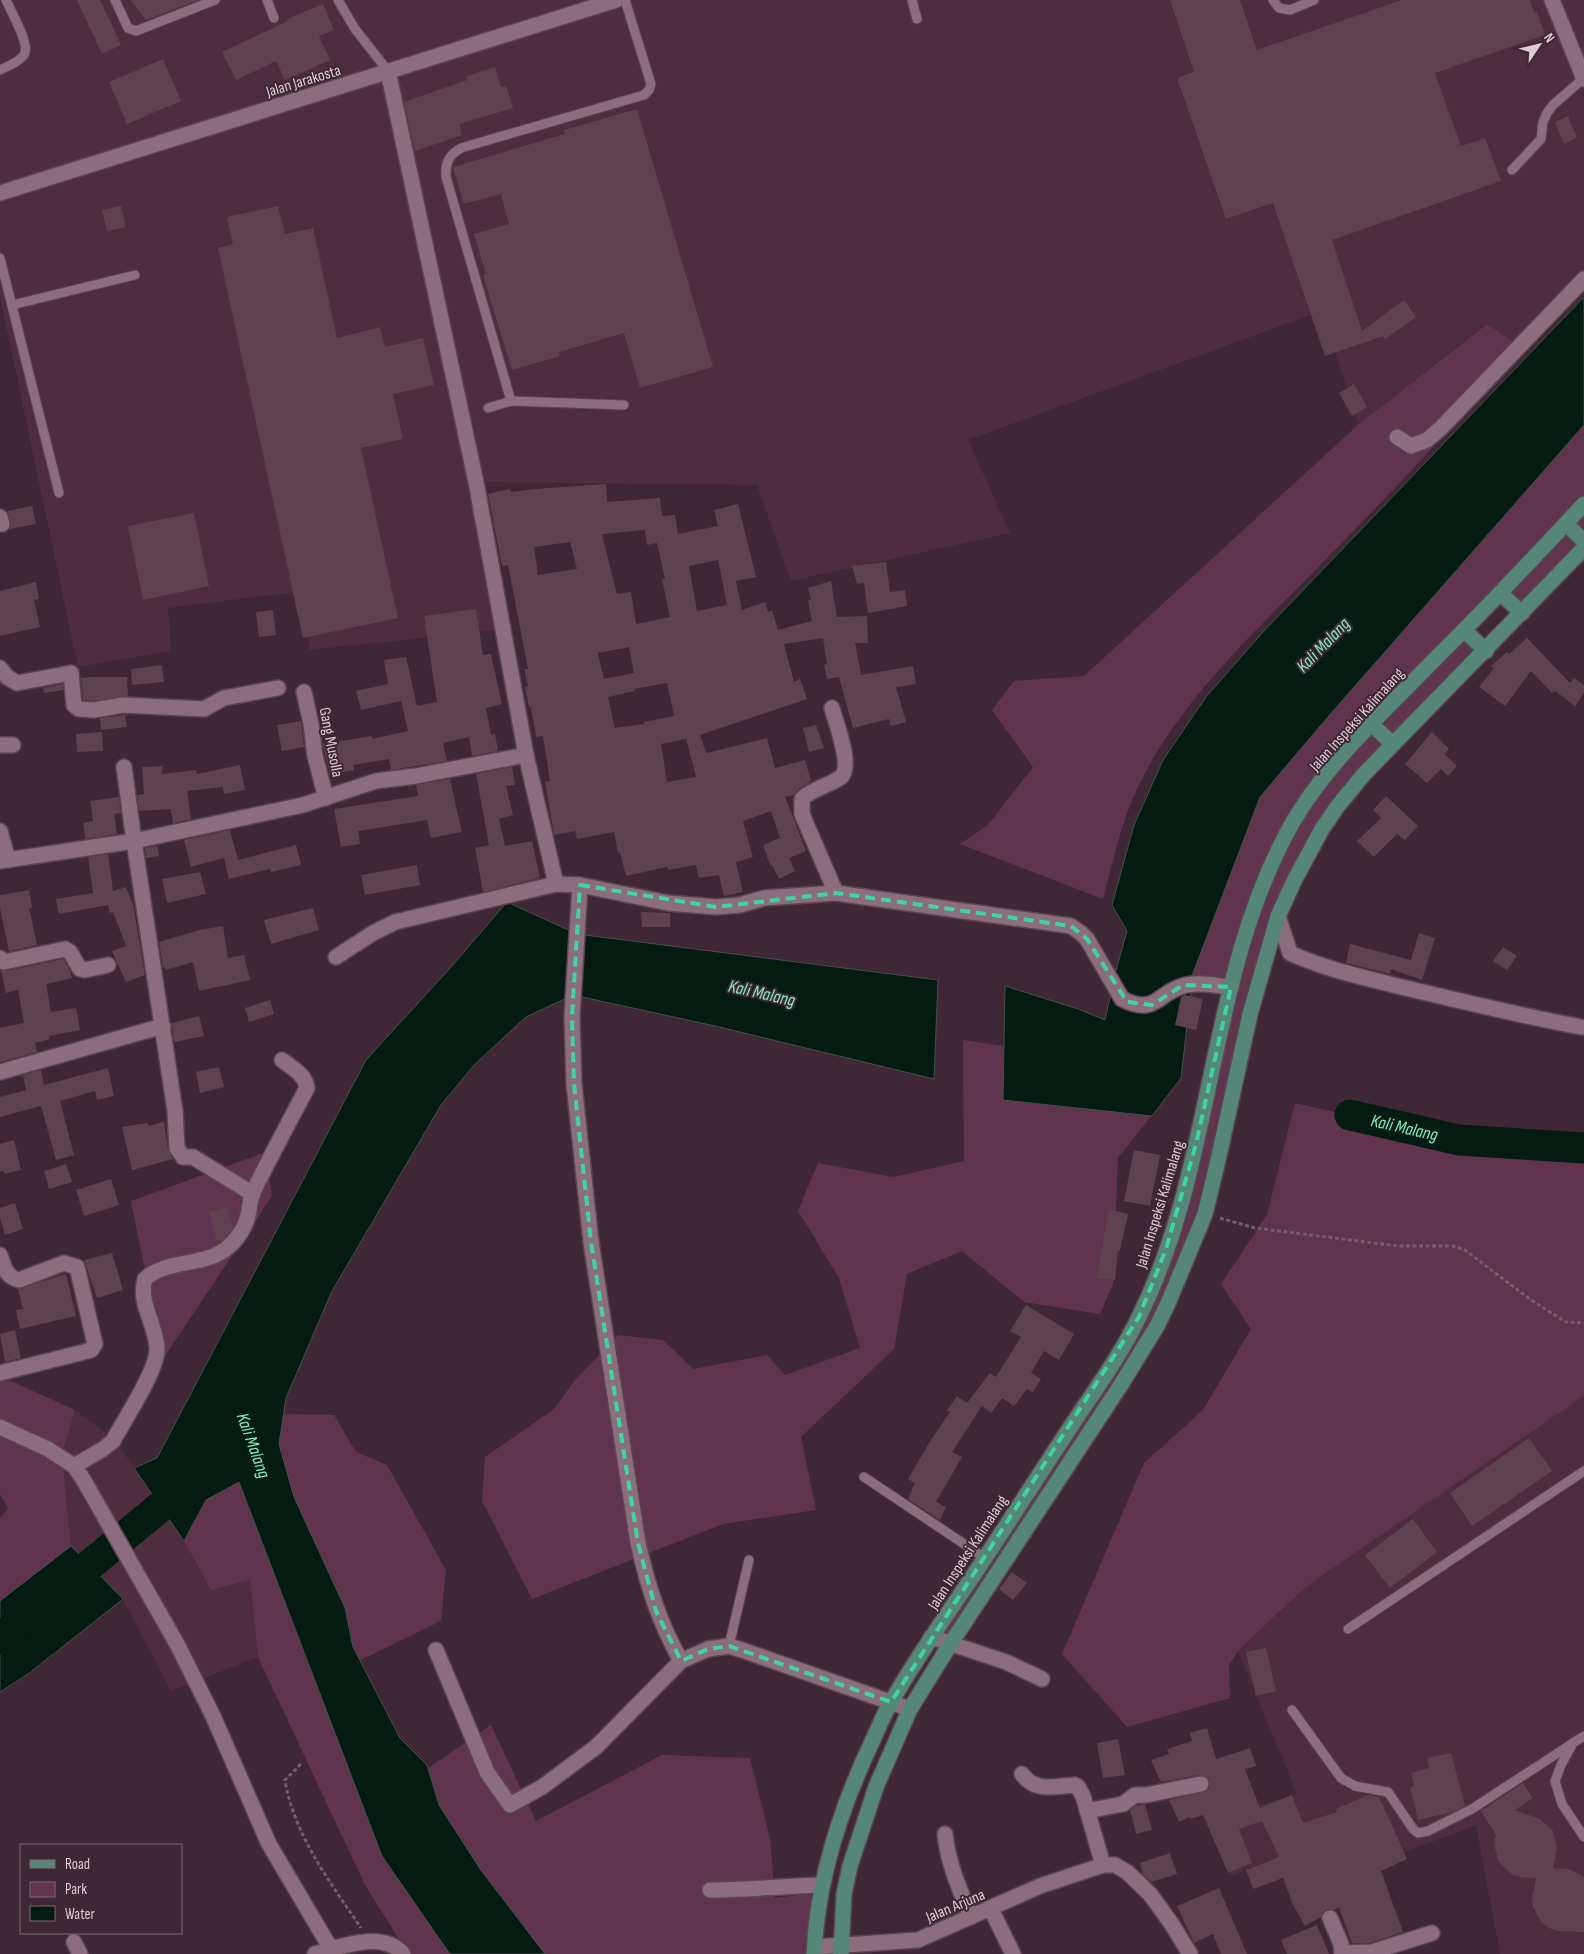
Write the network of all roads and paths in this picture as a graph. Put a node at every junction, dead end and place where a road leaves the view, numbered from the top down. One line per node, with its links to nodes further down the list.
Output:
1 (6, 0): 15 (lane)
2 (115, 0): 3 (lane)
3 (215, 0)
4 (267, 0): 13 (lane)
5 (338, 0): 16 (lane)
6 (616, 0): 12 (street, Jalan Jarakosta)
7 (625, 0): 24 (lane)
8 (912, 0): 14 (lane)
9 (1274, 0): 10 (lane)
10 (1314, 0)
11 (1552, 0): 17 (street)
12 (596, 3): 16 (street, Jalan Jarakosta)
13 (274, 18)
14 (917, 19)
15 (0, 70)
16 (388, 71): 19 (street, Jalan Jarakosta); 45 (street)
17 (1584, 79): 18 (lane)
18 (1512, 170)
19 (0, 193)
20 (0, 258): 23 (lane)
21 (135, 275): 23 (lane)
22 (1584, 279): 27 (street)
23 (12, 305): 28 (lane)
24 (511, 401): 25 (lane); 26 (lane)
25 (624, 405)
26 (488, 408)
27 (1397, 437)
28 (60, 492)
29 (1584, 504): 32 (main road, Jalan Inspeksi Kalimalang)
30 (0, 517): 31 (street)
31 (0, 524)
32 (1566, 524): 33 (main road); 35 (main road, Jalan Inspeksi Kalimalang)
33 (1584, 541)
34 (1584, 548): 36 (main road)
35 (1500, 593): 36 (main road); 37 (main road, Jalan Inspeksi Kalimalang)
36 (1522, 613): 38 (main road)
37 (1464, 630): 38 (main road); 43 (main road, Jalan Inspeksi Kalimalang)
38 (1486, 651): 44 (main road)
39 (0, 668): 40 (street)
40 (278, 688)
41 (304, 692): 48 (street, Gang Musolla)
42 (832, 708): 55 (street)
43 (1371, 724): 44 (main road); 47 (main road, Jalan Inspeksi Kalimalang)
44 (1393, 744): 49 (main road)
45 (526, 755): 48 (street); 53 (street)
46 (124, 767): 51 (street)
47 (1316, 789): 49 (main road); 60 (main road, Jalan Inspeksi Kalimalang)
48 (326, 798): 51 (street)
49 (1337, 807): 56 (main road)
50 (0, 831): 52 (street)
51 (134, 841): 52 (street); 61 (street)
52 (4, 861)
53 (556, 884): 54 (street); 57 (street)
54 (580, 891): 55 (street); 81 (street)
55 (836, 892): 60 (street)
56 (1278, 916): 62 (street); 66 (main road)
57 (336, 957)
58 (0, 958): 59 (street)
59 (108, 965)
60 (1231, 987): 74 (main road, Jalan Inspeksi Kalimalang)
61 (163, 1026): 64 (street); 65 (street)
62 (1581, 1027)
63 (282, 1060): 65 (street)
64 (0, 1072)
65 (253, 1194): 71 (street)
66 (1205, 1214): 68 (path); 78 (main road)
67 (0, 1255): 69 (street)
68 (1584, 1323)
69 (0, 1374)
70 (0, 1427): 71 (street)
71 (74, 1466): 102 (street)
72 (1584, 1471): 76 (lane)
73 (864, 1477): 74 (lane)
74 (985, 1558): 77 (main road, Jalan Inspeksi Kalimalang)
75 (749, 1560): 79 (lane)
76 (1348, 1629)
77 (931, 1637): 78 (street); 83 (main road, Jalan Inspeksi Kalimalang)
78 (951, 1643): 82 (street); 84 (main road)
79 (729, 1646): 81 (street); 83 (street)
80 (436, 1650): 81 (street)
81 (681, 1661)
82 (1042, 1679)
83 (891, 1702): 84 (street); 95 (main road, Jalan Inspeksi Kalimalang)
84 (910, 1709): 104 (main road)
85 (1292, 1710): 87 (lane)
86 (1584, 1736): 87 (lane)
87 (1573, 1743): 93 (lane)
88 (301, 1764): 101 (path)
89 (1022, 1774): 91 (street)
90 (1202, 1784): 91 (street)
91 (1088, 1811): 94 (street)
92 (945, 1834): 98 (street)
93 (1584, 1837)
94 (1102, 1865): 97 (street, Jalan Arjuna); 108 (street)
95 (821, 1885): 96 (street); 103 (main road, Jalan Inspeksi Kalimalang)
96 (710, 1890)
97 (991, 1909): 98 (street, Jalan Arjuna); 107 (street)
98 (971, 1917): 104 (street, Jalan Arjuna)
99 (1330, 1918): 109 (street)
100 (1432, 1933): 109 (street)
101 (369, 1941): 102 (street); 106 (street)
102 (331, 1949): 105 (street)
103 (815, 1950): 104 (street, Jalan Arjuna)
104 (840, 1950)
105 (315, 1954)
106 (403, 1954)
107 (1013, 1954)
108 (1190, 1954)
109 (1342, 1954)

